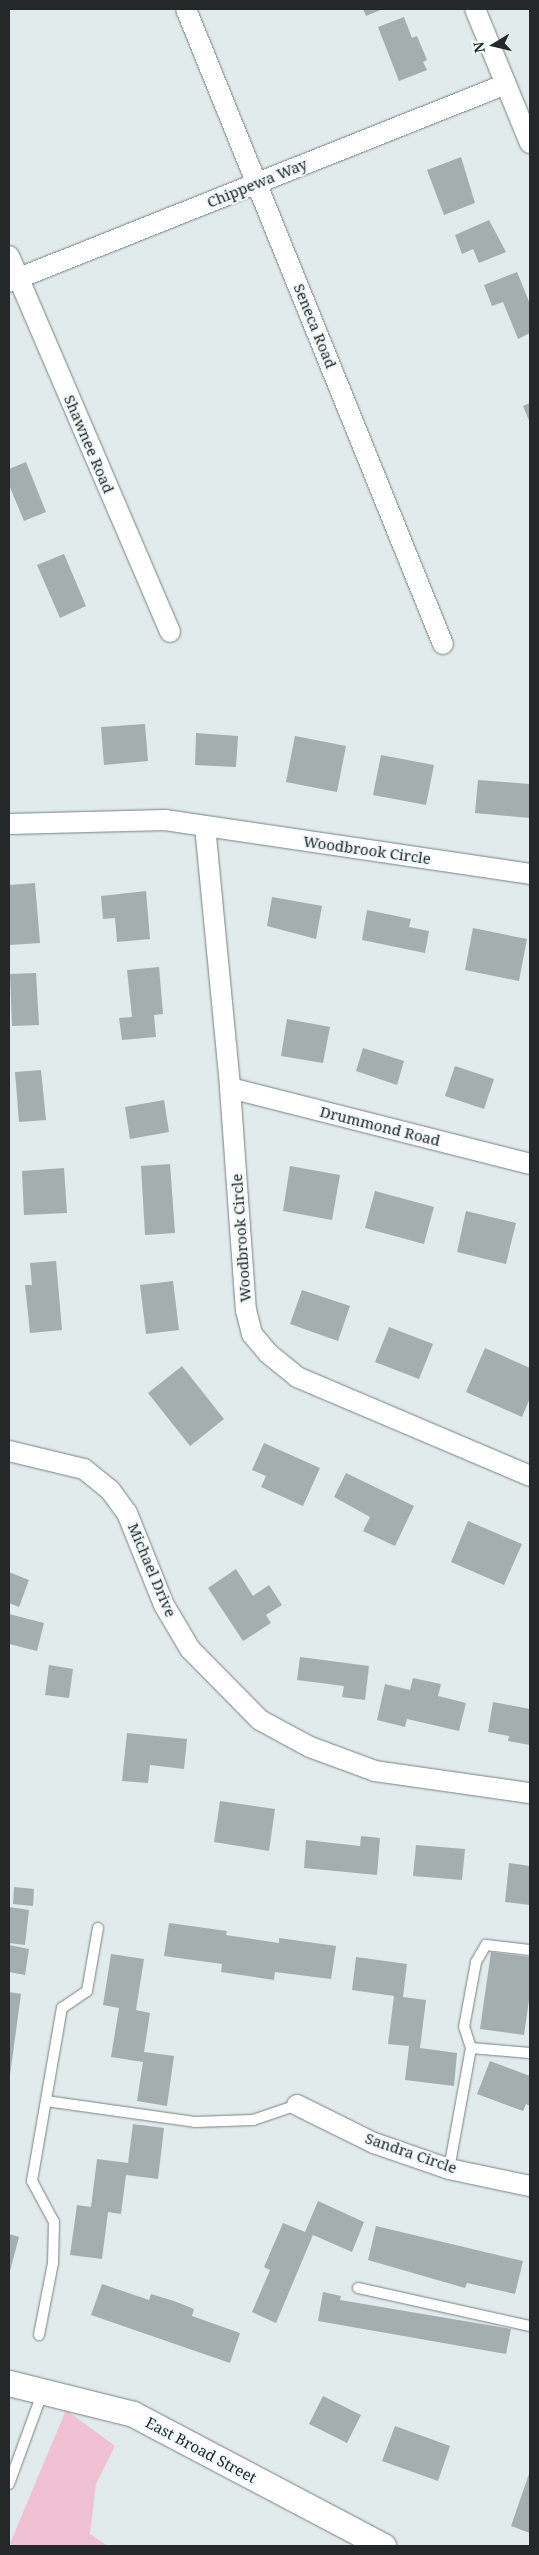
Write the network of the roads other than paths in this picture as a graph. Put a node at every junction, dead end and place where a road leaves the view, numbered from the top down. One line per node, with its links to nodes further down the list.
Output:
1 (186, 9): 5 (street, Seneca Road)
2 (475, 9): 3 (street)
3 (506, 84): 4 (street); 5 (street, Chippewa Way)
4 (530, 144)
5 (258, 182): 7 (street, Chippewa Way); 9 (street, Seneca Road)
6 (9, 256): 7 (street, Shawnee Road)
7 (14, 280): 8 (street, Shawnee Road)
8 (170, 632)
9 (443, 644)
10 (9, 824): 11 (street, Woodbrook Circle)
11 (205, 826): 12 (street, Woodbrook Circle); 13 (street, Woodbrook Circle)
12 (530, 874)
13 (230, 1088): 14 (street, Drummond Road); 16 (street, Woodbrook Circle)
14 (530, 1164)
15 (9, 1451): 17 (street, Michael Drive)
16 (530, 1476)
17 (530, 1792)
18 (98, 1928): 22 (lane)
19 (530, 1950): 20 (lane)
20 (471, 2048): 21 (lane); 24 (lane)
21 (530, 2053)
22 (46, 2100): 23 (lane); 28 (lane)
23 (298, 2105): 24 (street, Sandra Circle)
24 (449, 2169): 25 (street, Sandra Circle)
25 (530, 2186)
26 (358, 2288): 27 (lane)
27 (530, 2326)
28 (39, 2336)
29 (9, 2383): 30 (street, East Broad Street)
30 (43, 2391): 31 (lane); 32 (street, East Broad Street)
31 (9, 2484)
32 (383, 2546)

